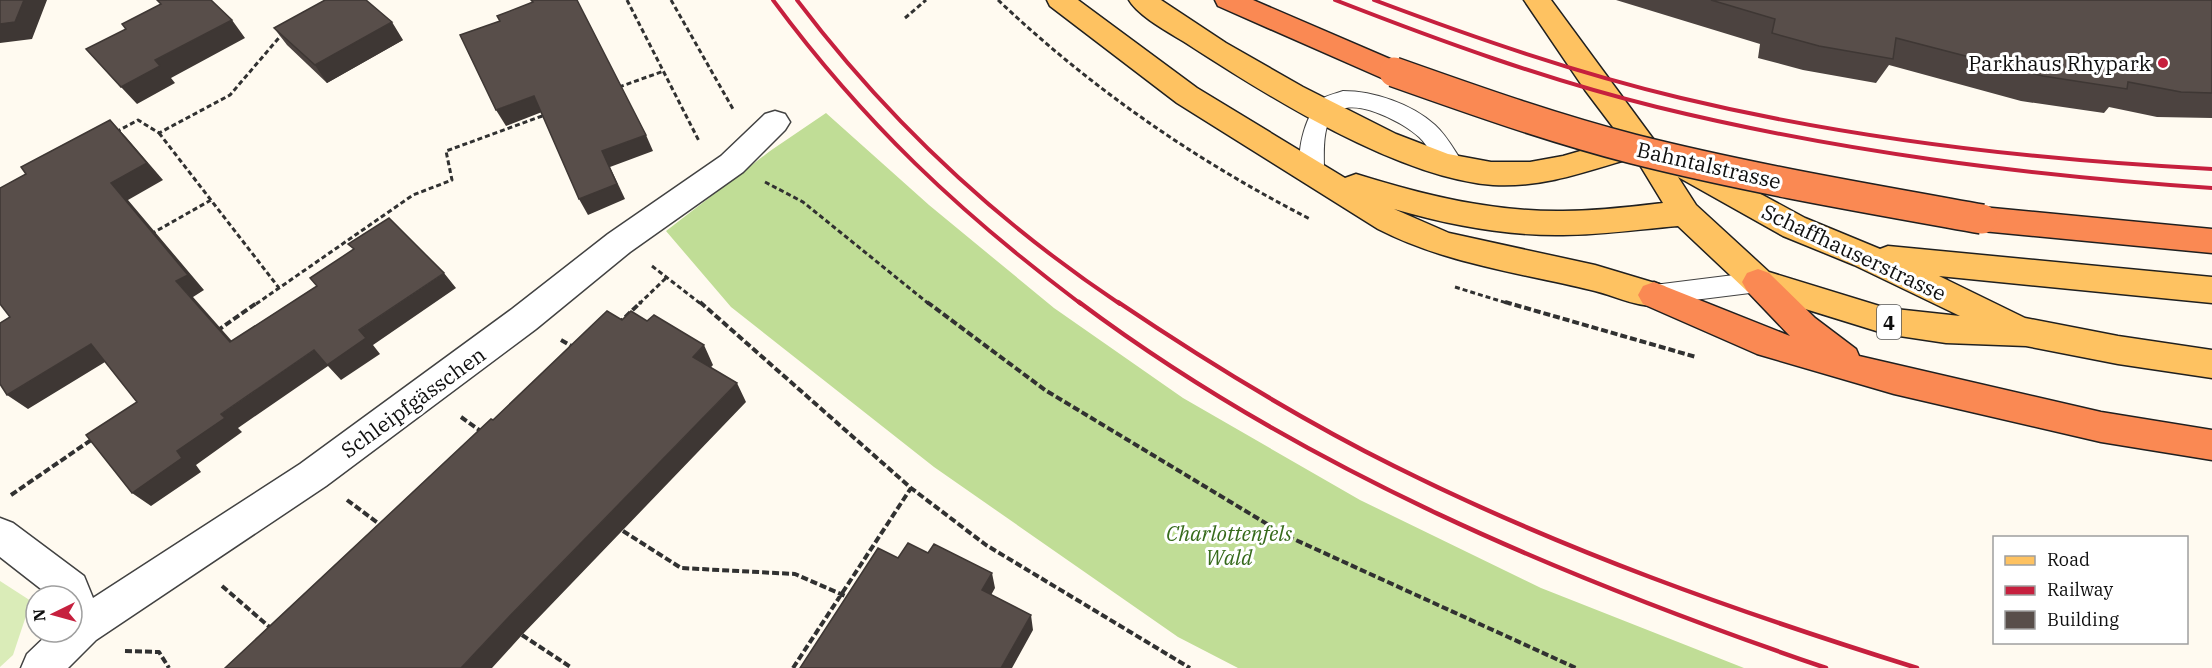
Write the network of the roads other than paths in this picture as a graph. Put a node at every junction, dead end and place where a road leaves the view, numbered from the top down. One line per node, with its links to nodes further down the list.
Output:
1 (1060, 0): 8 (main road)
2 (1142, 0): 5 (main road)
3 (1228, 0): 10 (highway, Bahntalstrasse, bridge)
4 (1537, 0): 7 (main road, 4)
5 (1322, 111): 7 (main road); 8 (lane)
6 (775, 122): 21 (street, Schleipfgässchen)
7 (1642, 144): 9 (main road, Schaffhauserstrasse / 4); 11 (main road, Schaffhauserstrasse)
8 (1312, 171): 9 (main road); 14 (main road)
9 (1685, 213): 12 (main road, Schaffhauserstrasse / 4)
10 (2212, 242)
11 (1865, 256): 13 (main road); 15 (main road, Schaffhauserstrasse / 4)
12 (1758, 282): 14 (lane); 15 (main road, Schaffhauserstrasse / 4); 17 (highway)
13 (2212, 290)
14 (1654, 296): 17 (highway)
15 (2026, 332): 16 (main road, Schaffhauserstrasse / 4)
16 (2212, 364)
17 (1858, 369): 18 (highway)
18 (2212, 445)
19 (0, 535): 20 (street)
20 (64, 584)
21 (84, 626)
22 (65, 644): 23 (street, Schleipfgässchen)
23 (41, 668)

